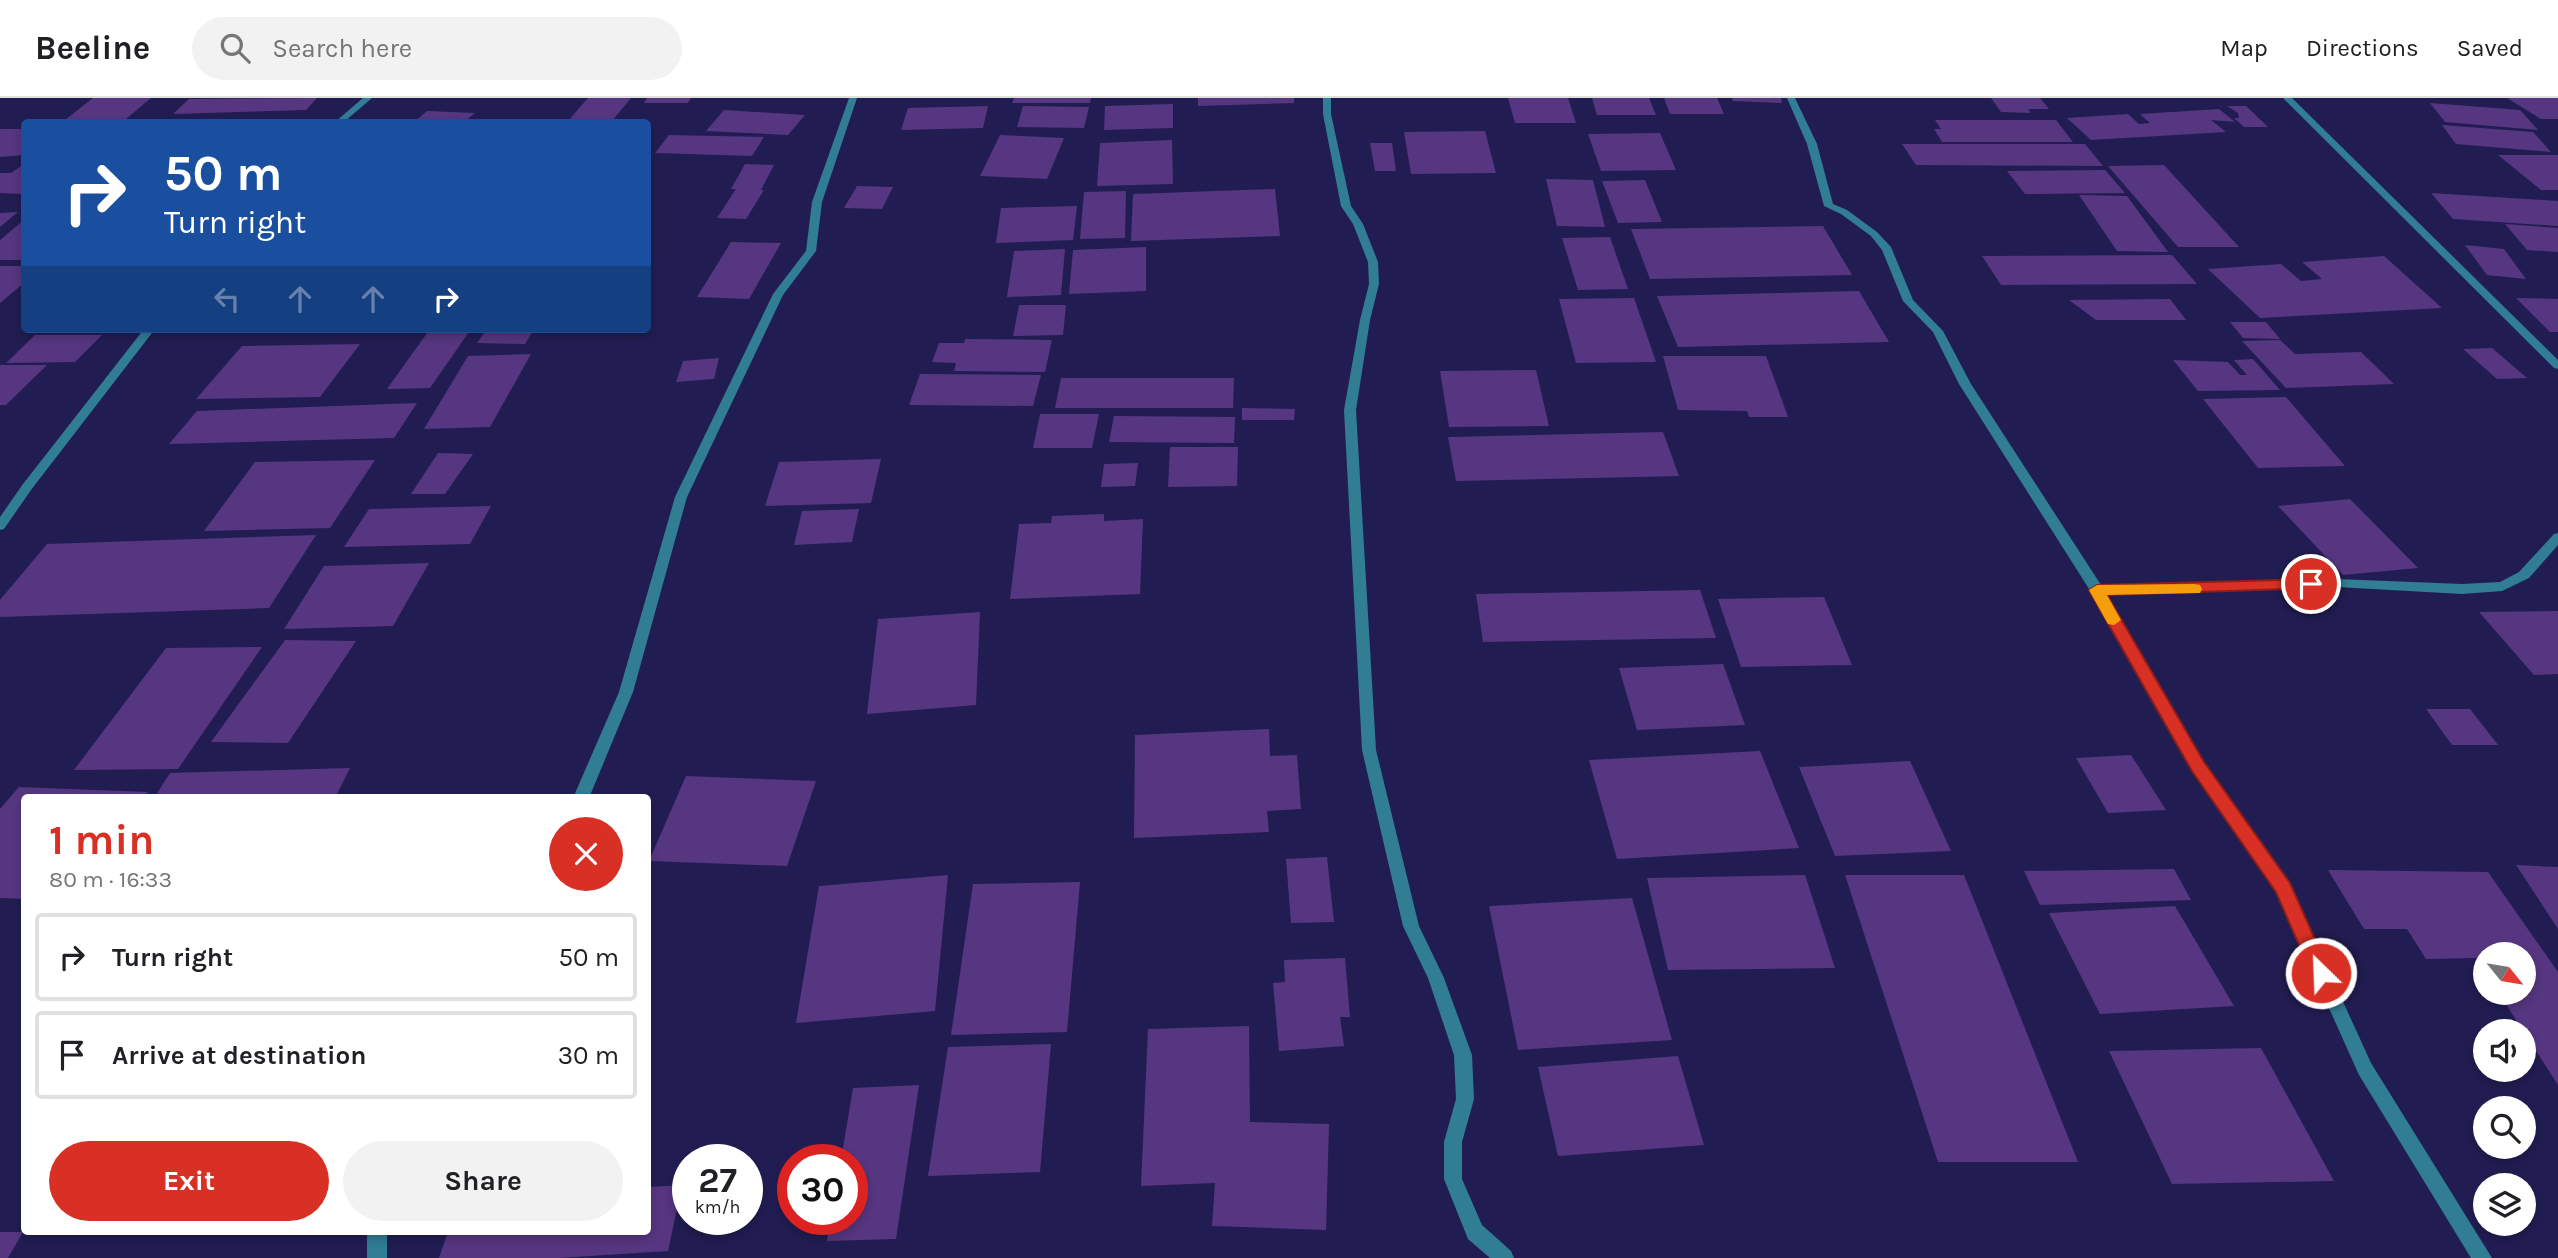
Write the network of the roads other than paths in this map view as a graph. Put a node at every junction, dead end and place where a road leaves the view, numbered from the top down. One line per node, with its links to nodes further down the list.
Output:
1 (368, 98): 6 (street)
2 (853, 98): 12 (street)
3 (1327, 98): 15 (street)
4 (1791, 98): 11 (street)
5 (2287, 98): 8 (street)
6 (343, 119)
7 (147, 333): 9 (street)
8 (2558, 365)
9 (0, 526)
10 (2558, 537): 11 (street)
11 (2097, 590): 16 (street)
12 (583, 794)
13 (377, 1235): 14 (street)
14 (377, 1258)
15 (1504, 1258)
16 (2482, 1258)

